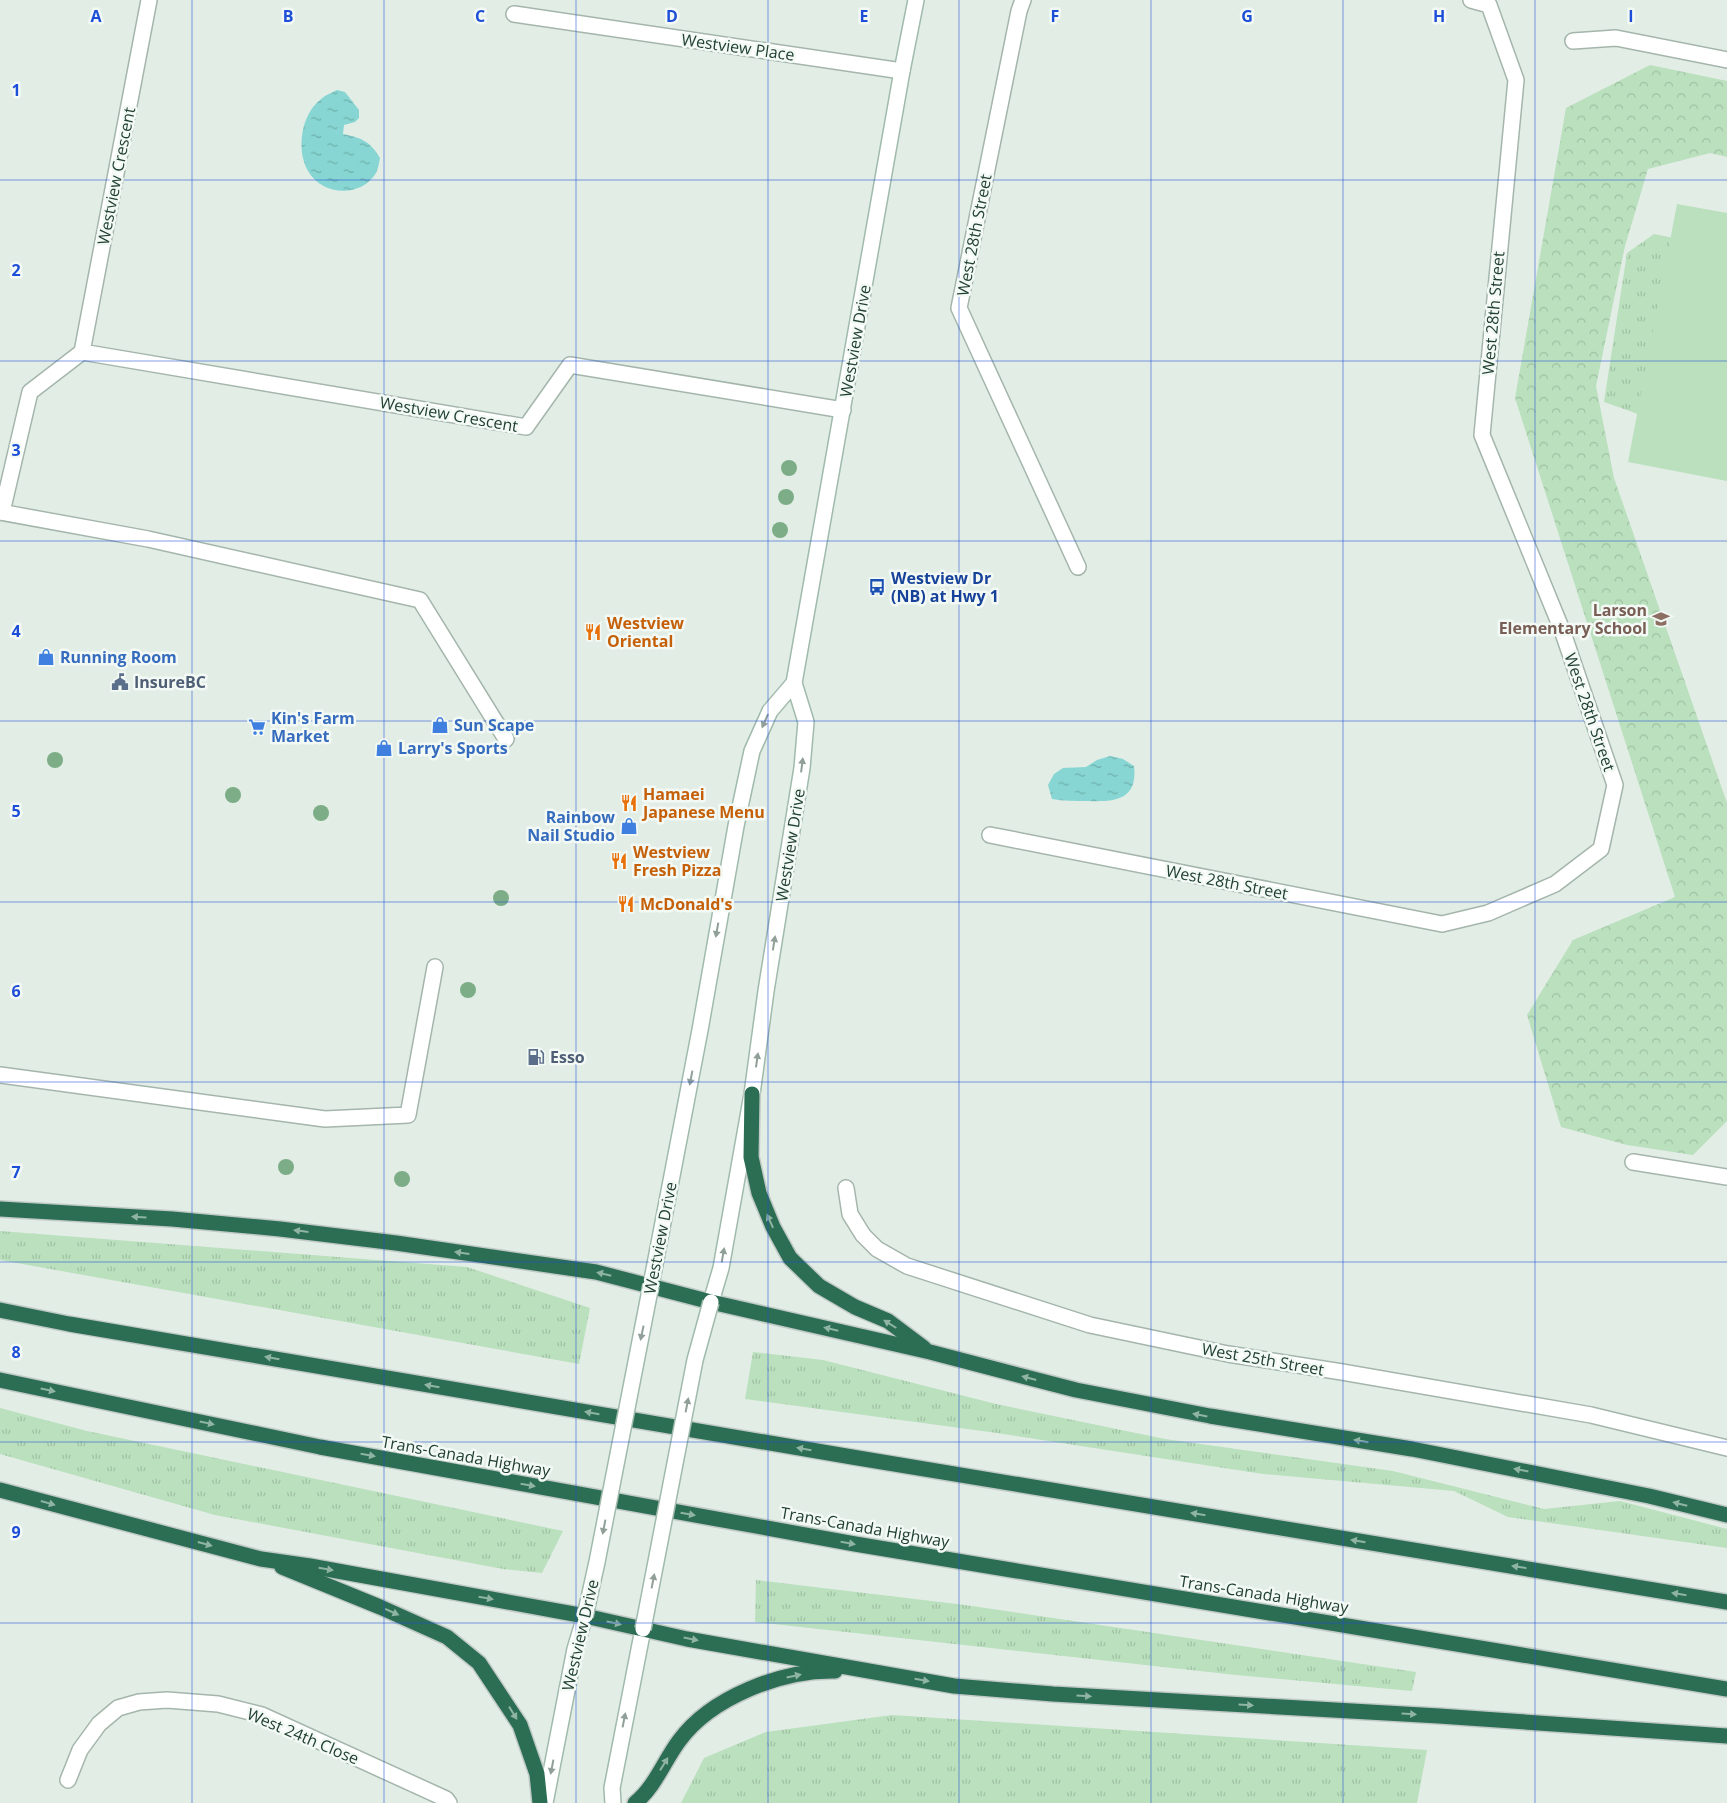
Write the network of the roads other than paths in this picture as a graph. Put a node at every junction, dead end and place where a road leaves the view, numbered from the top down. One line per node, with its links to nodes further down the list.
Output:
1 (149, 0): 9 (street, Westview Crescent)
2 (916, 0): 8 (street, Westview Drive)
3 (1022, 0): 12 (street, West 28th Street)
4 (1471, 0): 15 (street, West 28th Street)
5 (514, 14): 8 (street, Westview Place)
6 (1573, 41): 7 (street)
7 (1727, 60)
8 (902, 71): 10 (street, Westview Drive)
9 (82, 352): 10 (street, Westview Crescent); 11 (street)
10 (843, 410): 13 (street, Westview Drive)
11 (1, 512): 14 (street)
12 (1078, 567)
13 (794, 682): 18 (street, Westview Drive, one-way to 13); 23 (street, Westview Drive, one-way to 23)
14 (506, 739)
15 (990, 835)
16 (435, 967): 17 (street)
17 (0, 1075)
18 (752, 1094): 24 (street, Westview Drive, one-way to 18); 26 (highway, one-way to 18)
19 (1633, 1162): 20 (street)
20 (1727, 1177)
21 (846, 1188): 28 (street, West 25th Street)
22 (0, 1209): 23 (highway, one-way to 22)
23 (651, 1285): 24 (highway); 33 (street, Westview Drive, one-way to 33, bridge)
24 (711, 1302): 26 (highway, one-way to 24); 34 (street, Westview Drive, one-way to 24, bridge)
25 (0, 1310): 32 (highway, one-way to 25)
26 (930, 1352): 30 (highway, one-way to 26)
27 (0, 1380): 36 (highway, Trans-Canada Highway, one-way to 36)
28 (1727, 1448)
29 (0, 1490): 31 (highway, one-way to 31)
30 (1727, 1515)
31 (261, 1559): 33 (highway, one-way to 33); 40 (highway, one-way to 40)
32 (1727, 1602)
33 (585, 1616): 34 (highway, one-way to 34); 41 (street, Westview Drive, one-way to 41)
34 (643, 1629): 35 (highway, one-way to 35); 42 (street, Westview Drive, one-way to 34)
35 (874, 1672): 37 (highway, one-way to 37); 43 (highway, one-way to 35)
36 (1727, 1689)
37 (1727, 1736)
38 (68, 1780): 39 (street, West 24th Close)
39 (449, 1803)
40 (540, 1803)
41 (545, 1803)
42 (613, 1803)
43 (635, 1803)

